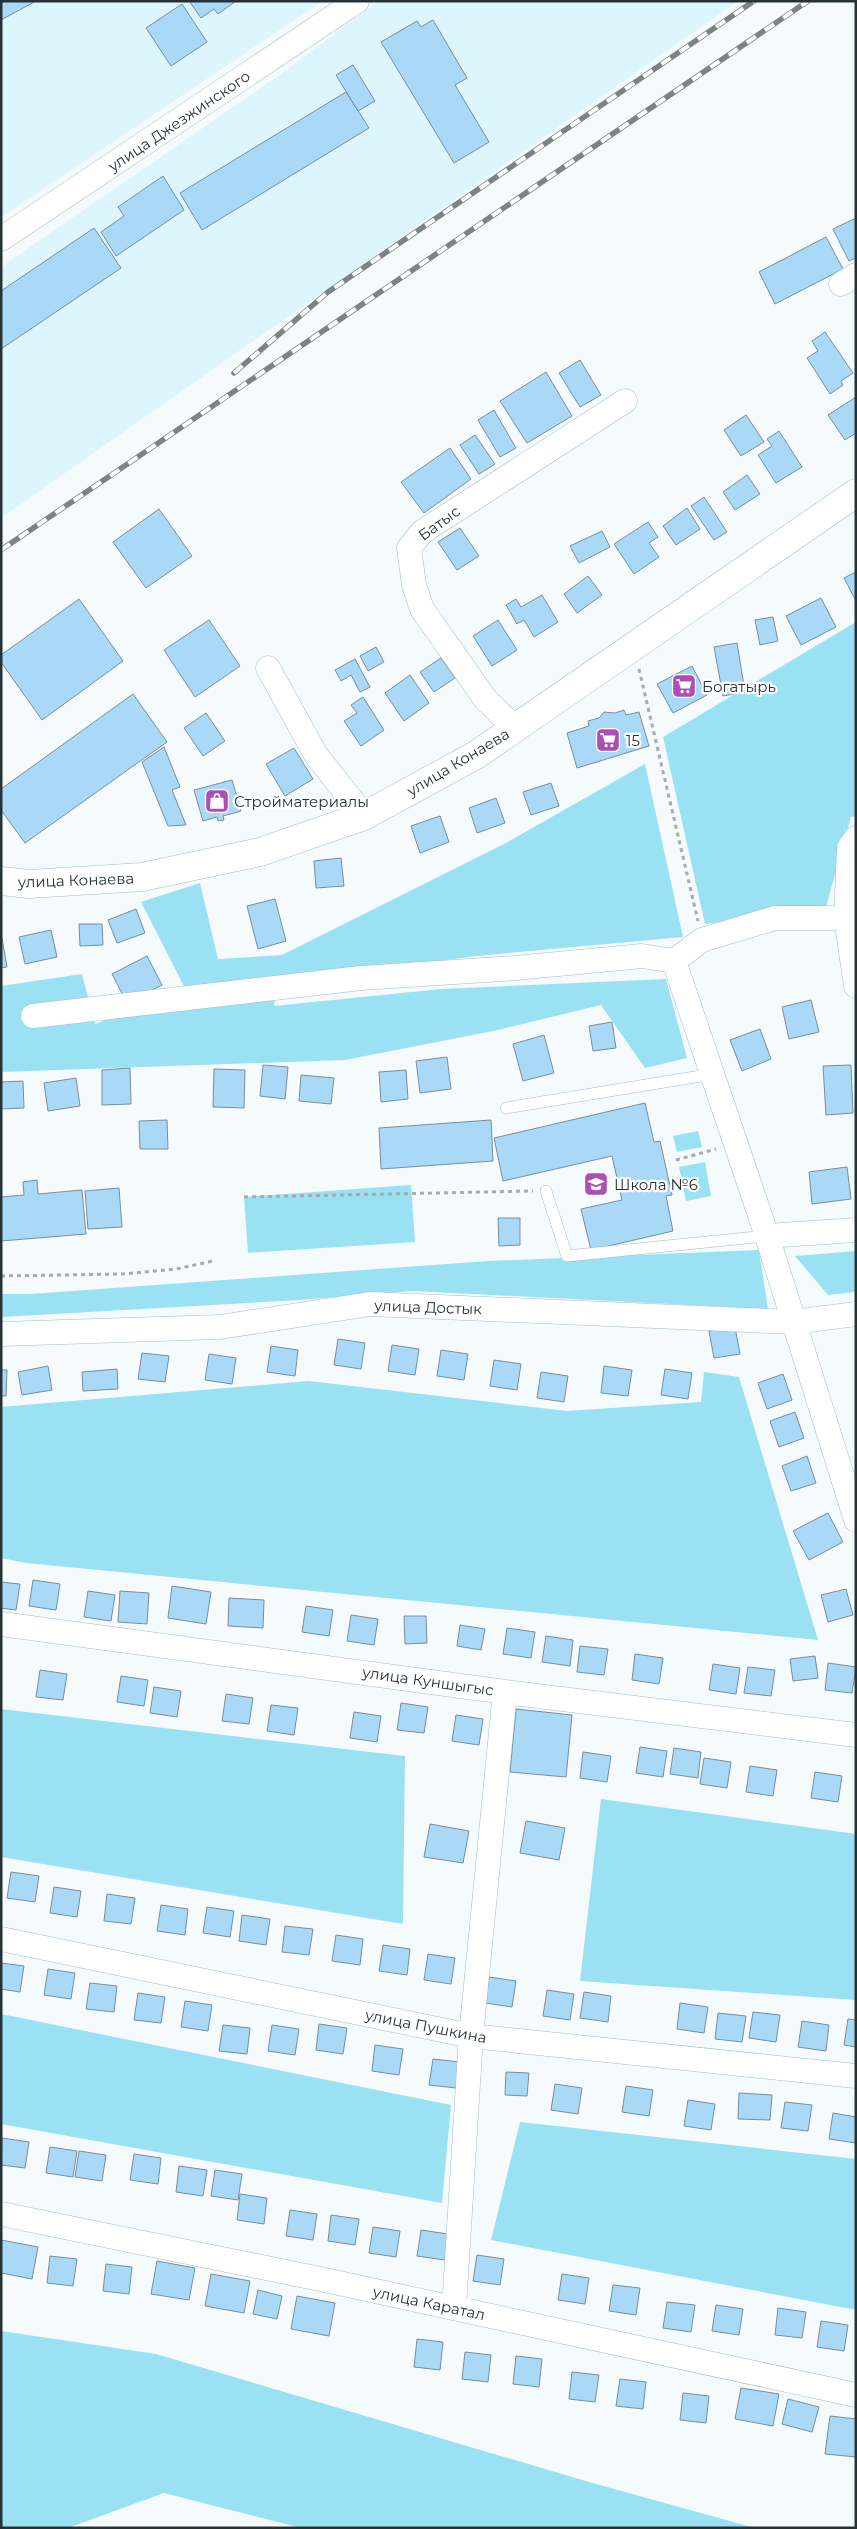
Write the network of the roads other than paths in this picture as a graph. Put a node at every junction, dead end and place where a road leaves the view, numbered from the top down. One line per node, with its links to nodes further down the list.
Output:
1 (357, 1): 2 (street, улица Джезжинского)
2 (1, 239)
3 (625, 401): 6 (street, Батыс)
4 (856, 494): 6 (main road, улица Конаева)
5 (268, 668): 7 (street)
6 (515, 728): 7 (main road, улица Конаева)
7 (364, 816): 9 (main road, улица Конаева)
8 (856, 838): 10 (street)
9 (1, 881)
10 (846, 918): 11 (street); 12 (street)
11 (674, 961): 13 (street); 14 (street)
12 (856, 986)
13 (33, 1016)
14 (712, 1074): 15 (lane); 18 (street)
15 (506, 1108)
16 (546, 1191): 18 (lane)
17 (856, 1230): 18 (street)
18 (767, 1236): 20 (street)
19 (856, 1314): 20 (street, улица Достык)
20 (794, 1322): 21 (street, улица Достык); 22 (street)
21 (1, 1334)
22 (856, 1520)
23 (1, 1624): 24 (street, улица Куншыгыс)
24 (505, 1692): 25 (street, улица Куншыгыс); 27 (street)
25 (856, 1735)
26 (1, 1939): 27 (street, улица Пушкина)
27 (472, 2036): 28 (street, улица Пушкина); 30 (street)
28 (856, 2076)
29 (1, 2214): 30 (street, улица Каратал)
30 (454, 2308): 31 (street, улица Каратал)
31 (856, 2395)

